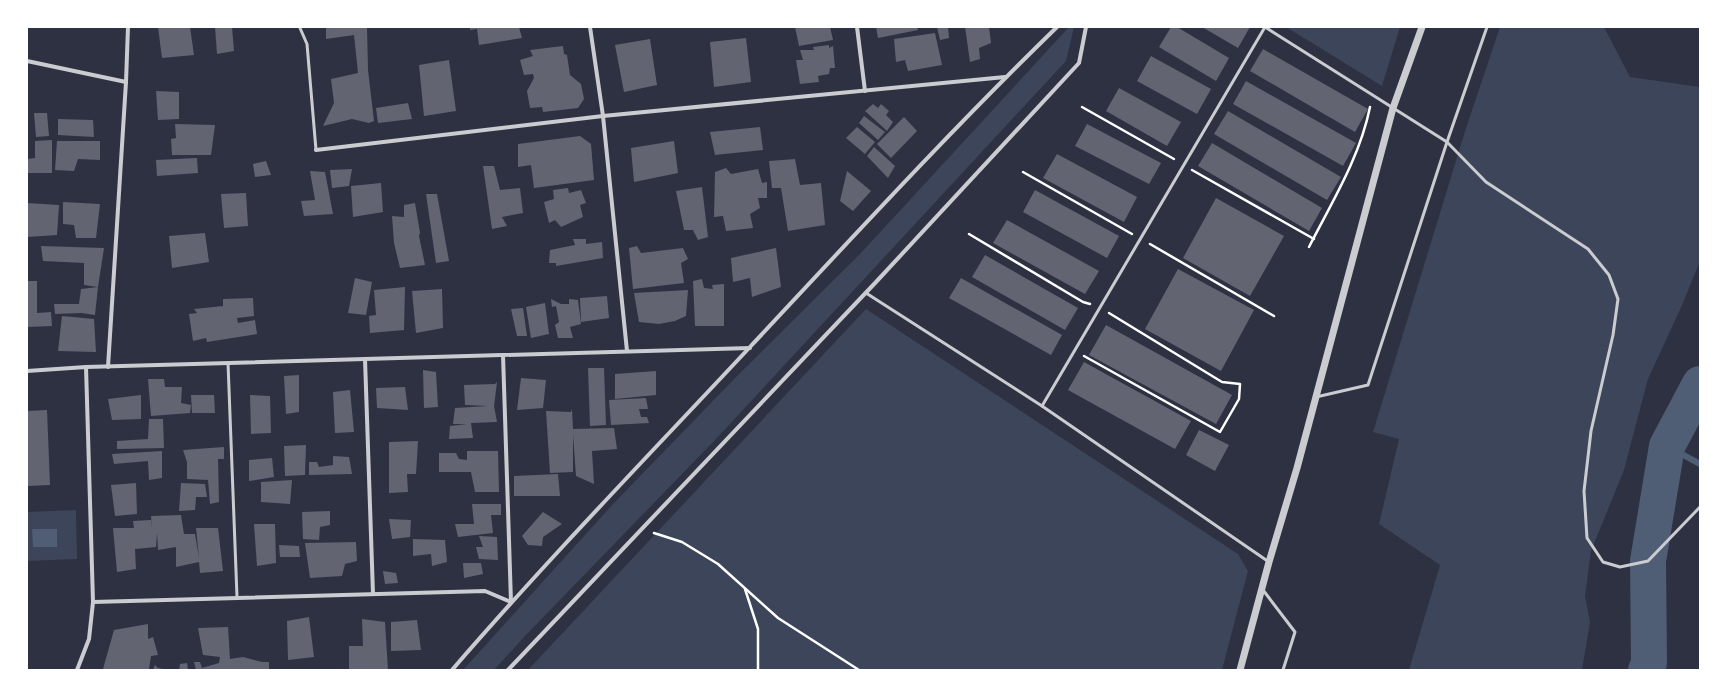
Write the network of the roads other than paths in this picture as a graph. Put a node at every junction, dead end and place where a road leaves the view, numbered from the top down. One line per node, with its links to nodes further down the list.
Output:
1 (128, 27): 12 (street)
2 (590, 27): 15 (street)
3 (857, 27): 13 (street)
4 (1057, 27): 11 (street)
5 (1086, 27): 18 (street)
6 (1265, 27): 14 (lane); 28 (lane)
7 (1422, 27): 14 (street)
8 (1487, 27): 16 (lane)
9 (300, 28): 17 (lane)
10 (27, 61): 12 (street)
11 (1005, 77): 13 (street); 19 (street)
12 (126, 82): 25 (street)
13 (865, 91): 15 (street)
14 (1393, 108): 16 (lane); 27 (street)
15 (603, 116): 17 (street); 20 (street)
16 (1447, 142): 27 (lane); 29 (lane)
17 (316, 150)
18 (866, 293): 28 (lane); 38 (street)
19 (750, 348): 20 (street); 35 (street)
20 (627, 351): 21 (street)
21 (503, 355): 22 (street); 35 (street)
22 (365, 359): 23 (street); 32 (street)
23 (228, 363): 25 (street); 33 (lane)
24 (86, 367): 25 (street); 26 (street); 34 (street)
25 (108, 367)
26 (27, 371)
27 (1316, 397): 30 (street)
28 (1042, 406): 30 (lane)
29 (1700, 507)
30 (1269, 562): 31 (street)
31 (1262, 589): 39 (street); 40 (lane)
32 (373, 594): 33 (street); 35 (street)
33 (237, 597): 34 (street)
34 (93, 602): 36 (street)
35 (511, 602): 37 (street)
36 (77, 670)
37 (452, 670)
38 (508, 670)
39 (1240, 670)
40 (1283, 670)

